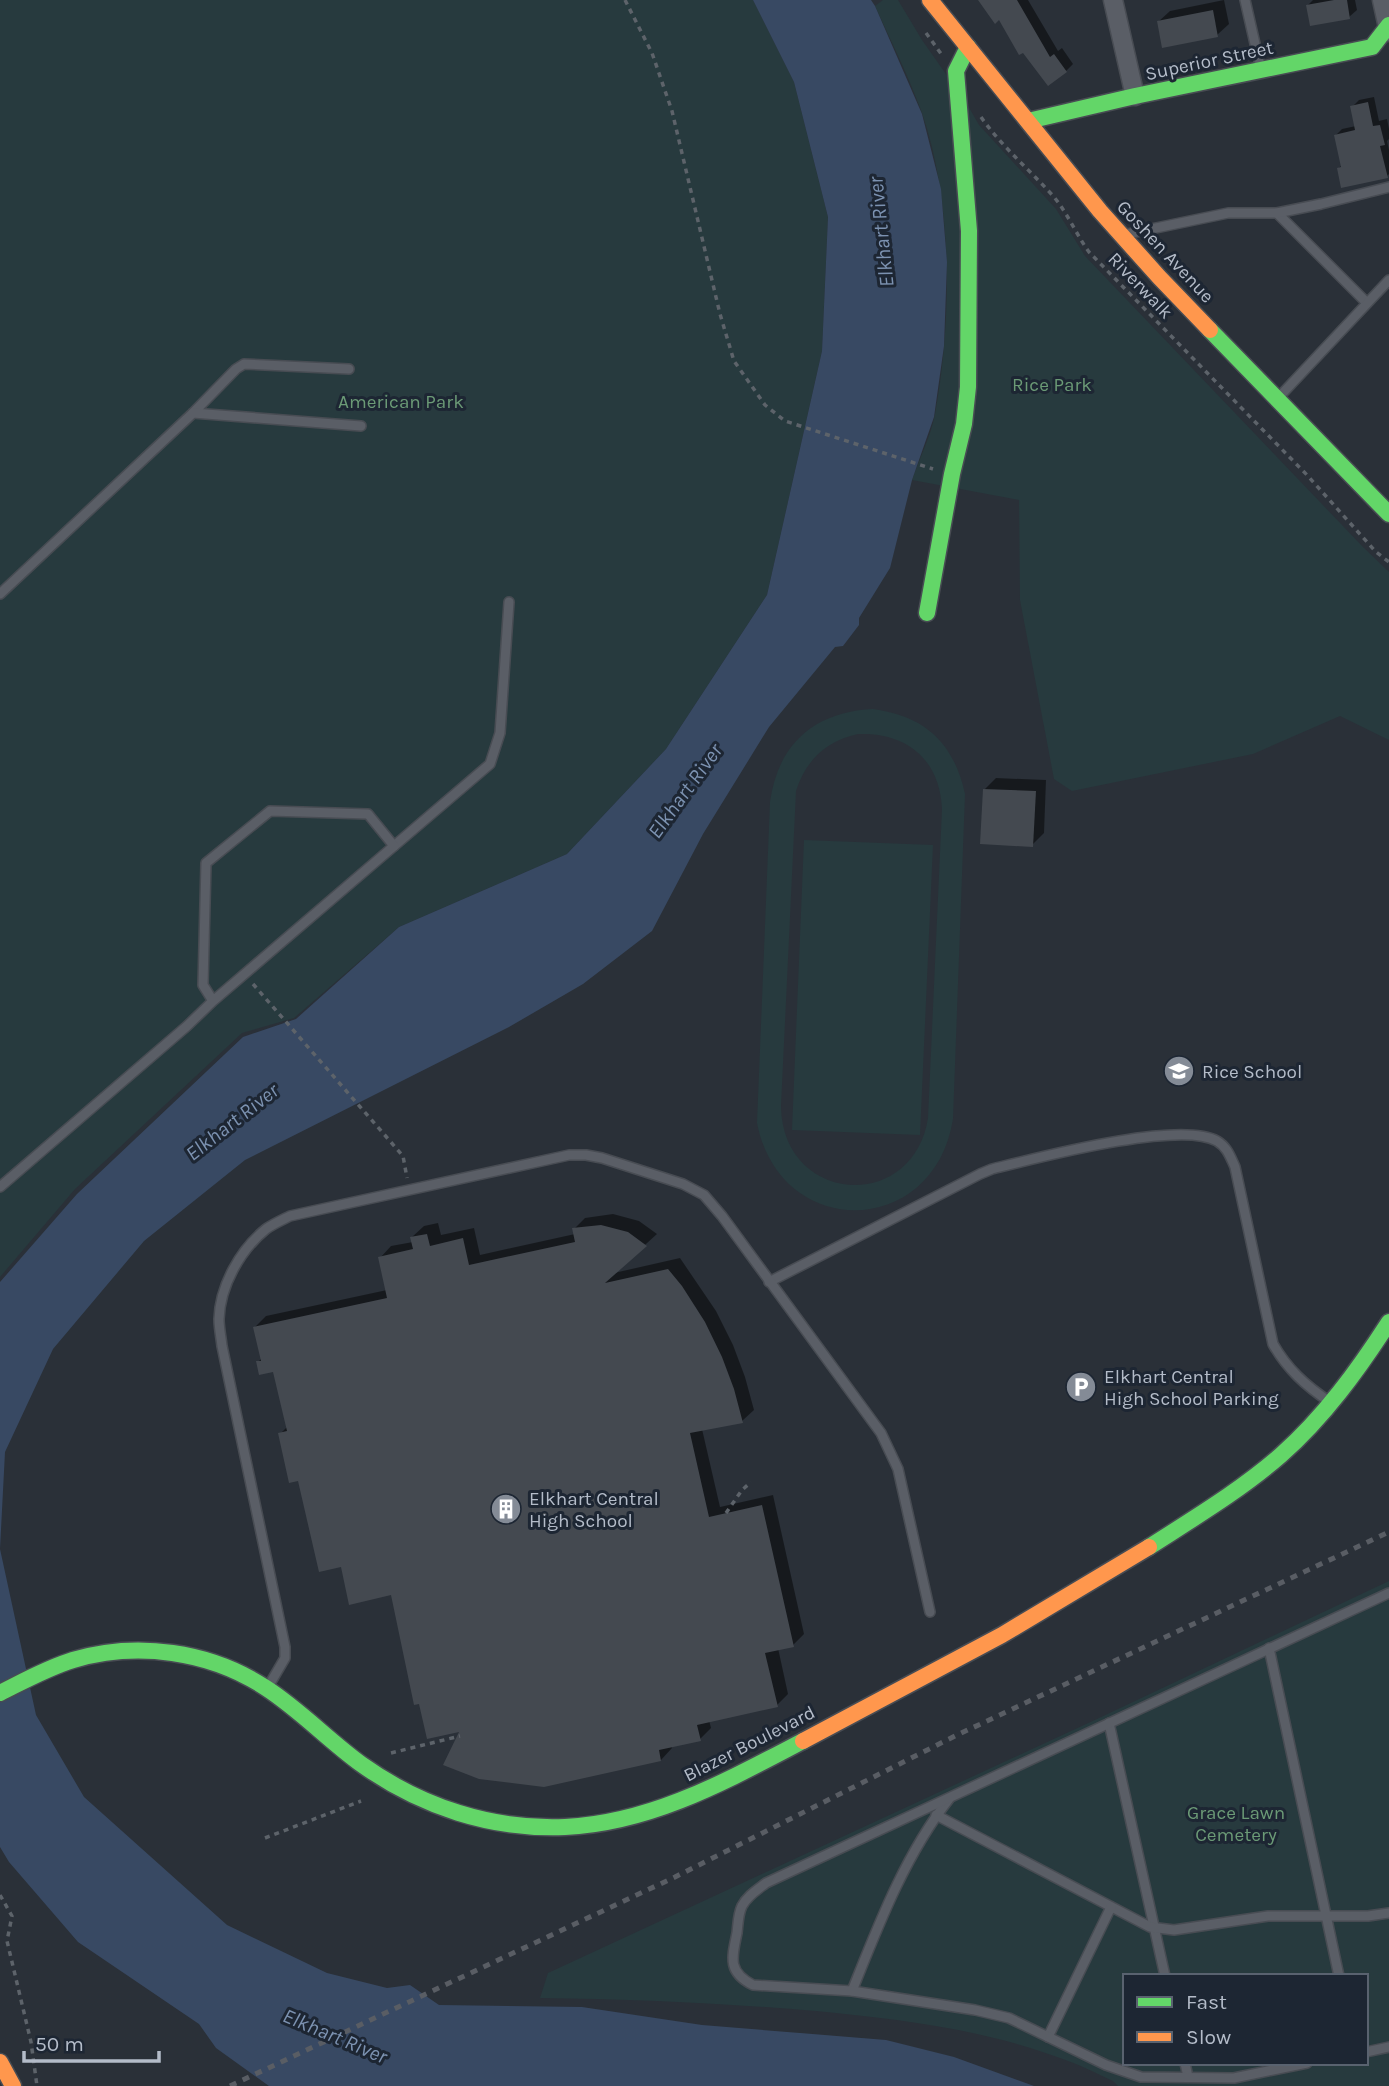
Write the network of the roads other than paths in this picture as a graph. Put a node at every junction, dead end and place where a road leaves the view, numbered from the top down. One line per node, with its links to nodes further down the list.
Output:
1 (930, 0): 6 (main road, Goshen Avenue)
2 (1113, 0): 8 (street)
3 (1245, 0): 7 (lane)
4 (1382, 0): 5 (street)
5 (1389, 28): 7 (main road, Superior Street)
6 (968, 47): 9 (main road, Goshen Avenue); 22 (main road)
7 (1261, 70): 8 (main road, Superior Street)
8 (1135, 96): 9 (main road, Superior Street)
9 (1028, 121): 12 (main road, Goshen Avenue)
10 (1389, 187): 11 (lane)
11 (1277, 213): 12 (lane); 14 (lane)
12 (1122, 235): 16 (main road, Goshen Avenue)
13 (1389, 280): 14 (lane)
14 (1367, 303): 16 (lane)
15 (349, 369): 17 (lane)
16 (1277, 399): 19 (main road, Goshen Avenue)
17 (193, 413): 18 (lane); 20 (lane)
18 (361, 426)
19 (1389, 514)
20 (0, 594)
21 (509, 602): 23 (lane)
22 (927, 613)
23 (394, 846): 24 (lane); 24 (lane)
24 (213, 1001): 25 (lane)
25 (0, 1187)
26 (769, 1282): 28 (lane); 30 (lane); 32 (lane)
27 (1389, 1322): 28 (main road, Blazer Boulevard)
28 (1332, 1404): 32 (main road, Blazer Boulevard)
29 (1389, 1593): 31 (lane)
30 (930, 1612)
31 (1269, 1648): 34 (lane); 39 (lane)
32 (267, 1688): 33 (main road, Blazer Boulevard)
33 (0, 1693)
34 (1109, 1723): 35 (lane); 40 (lane)
35 (951, 1797): 36 (lane); 43 (lane)
36 (936, 1815): 37 (lane); 43 (lane)
37 (1111, 1907): 40 (lane); 44 (lane)
38 (1389, 1913): 39 (lane)
39 (1326, 1917): 40 (lane); 42 (lane)
40 (1154, 1928): 41 (lane)
41 (1165, 1974)
42 (1339, 1974)
43 (852, 1990): 44 (lane)
44 (1048, 2037): 50 (lane)
45 (1389, 2047): 46 (lane)
46 (1368, 2052)
47 (0, 2062): 52 (main road)
48 (1185, 2065): 50 (lane)
49 (1299, 2065): 51 (lane)
50 (1188, 2077): 51 (lane)
51 (1233, 2082)
52 (13, 2086)

